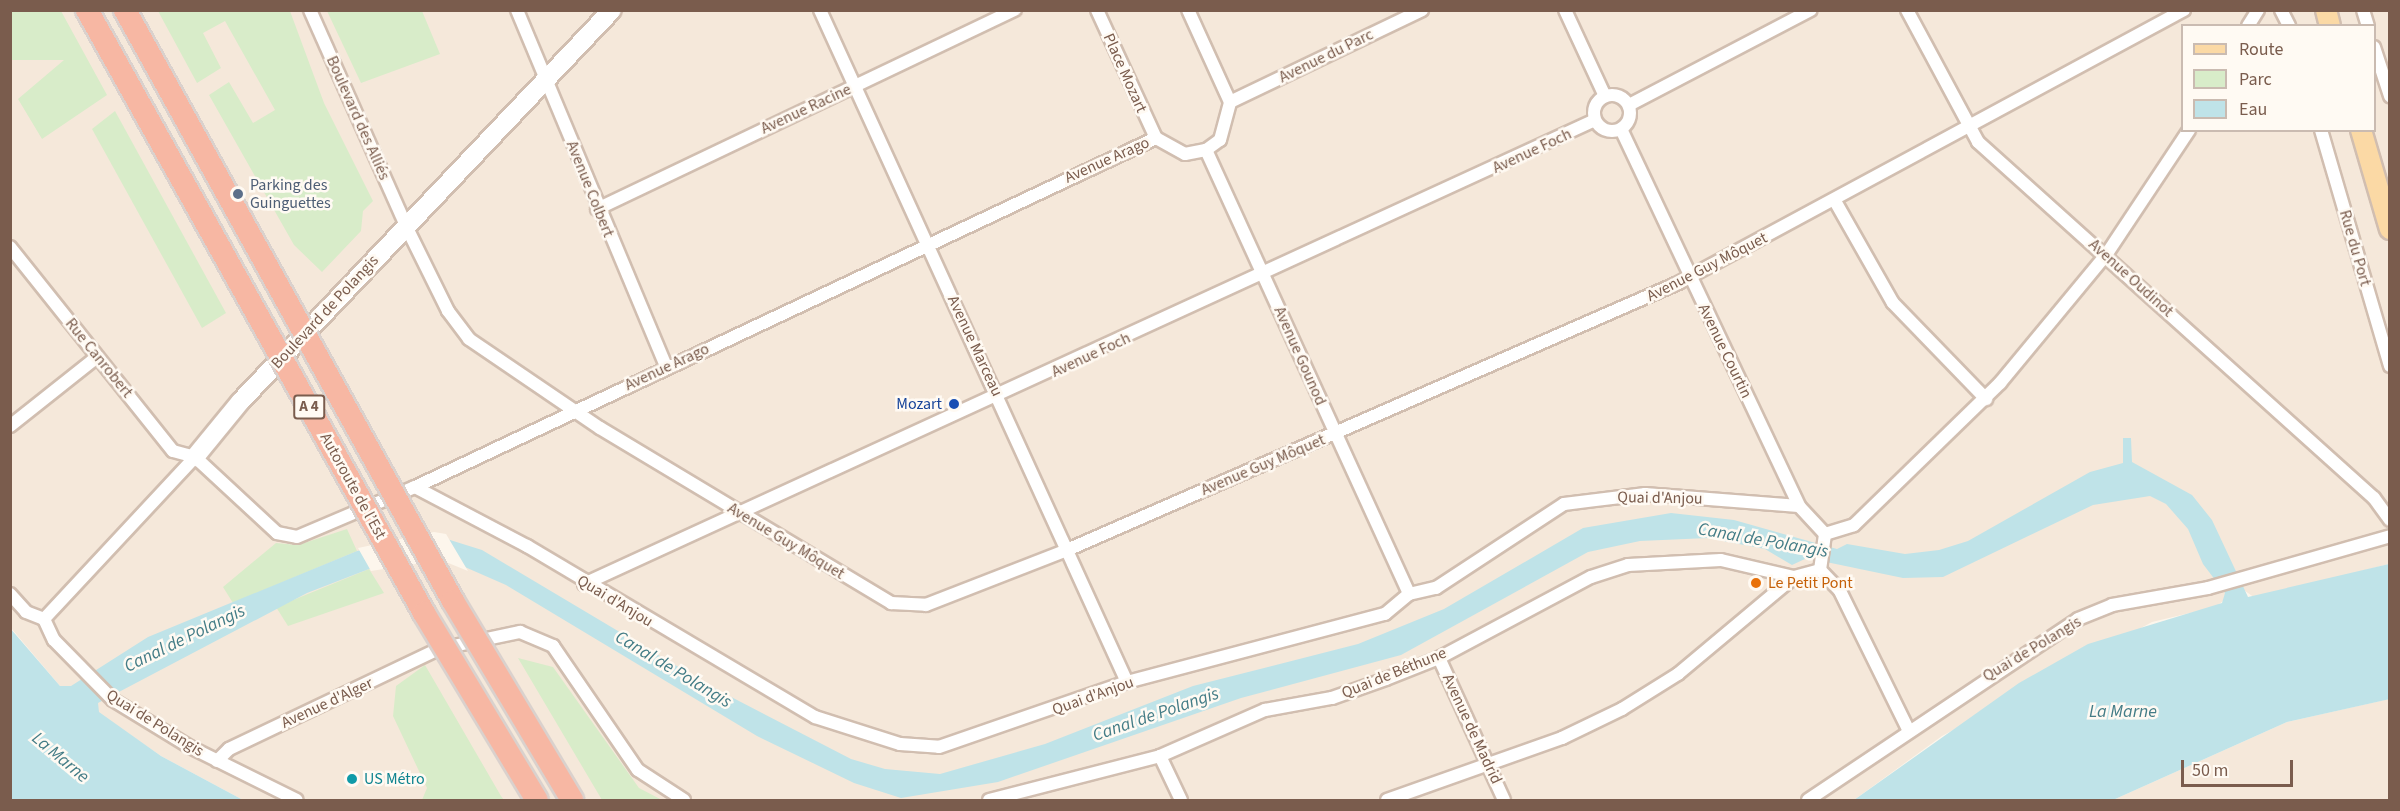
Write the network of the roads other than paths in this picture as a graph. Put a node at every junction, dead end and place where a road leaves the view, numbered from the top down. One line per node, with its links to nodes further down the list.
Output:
1 (87, 10): 72 (highway, Autoroute de l’Est / A 4, bridge)
2 (125, 10): 73 (highway, Autoroute de l’Est / A 4, bridge)
3 (310, 10): 36 (street, Boulevard des Alliés)
4 (517, 10): 20 (street, Avenue Colbert)
5 (612, 10): 20 (street, Boulevard de Polangis)
6 (820, 10): 21 (street, Avenue Marceau)
7 (1015, 10): 21 (street, Avenue Racine)
8 (1096, 10): 32 (street, Place Mozart)
9 (1188, 10): 24 (street)
10 (1422, 10): 24 (street, Avenue du Parc)
11 (1565, 10): 22 (street)
12 (1811, 10): 25 (street)
13 (1907, 10): 28 (street, Avenue Oudinot)
14 (2184, 10): 28 (street, Avenue Guy Môquet)
15 (2258, 10): 17 (street)
16 (2281, 10): 18 (street)
17 (2249, 24)
18 (2288, 24)
19 (2376, 53): 23 (street)
20 (546, 80): 35 (street, Avenue Colbert); 36 (street, Boulevard de Polangis)
21 (855, 87): 35 (street, Avenue Racine); 38 (street, Avenue Marceau)
22 (1605, 96): 25 (street); 26 (street)
23 (2390, 96)
24 (1230, 102): 33 (street)
25 (1629, 105): 27 (street)
26 (1595, 120): 27 (street); 41 (street, Avenue Foch)
27 (1621, 129): 42 (street, Avenue Courtin)
28 (1968, 130): 34 (street, Avenue Guy Môquet); 40 (street, Avenue Oudinot)
29 (2188, 132): 40 (street)
30 (2322, 132): 44 (street, Rue du Port)
31 (2362, 132): 37 (main road)
32 (1156, 138): 33 (street); 38 (street, Avenue Arago)
33 (1206, 150): 41 (street, Avenue Gounod)
34 (1835, 201): 42 (street, Avenue Guy Môquet); 47 (street)
35 (597, 209): 45 (street, Avenue Colbert)
36 (406, 226): 48 (street, Avenue Guy Môquet); 51 (street, Boulevard de Polangis)
37 (2390, 229)
38 (928, 244): 45 (street, Avenue Arago); 46 (street, Avenue Marceau)
39 (10, 247): 43 (street, Rue Canrobert)
40 (2106, 255): 47 (street); 55 (street, Avenue Oudinot)
41 (1264, 275): 46 (street, Avenue Foch); 50 (street, Avenue Gounod)
42 (1689, 278): 50 (street, Avenue Guy Môquet); 53 (street, Avenue Courtin)
43 (97, 357): 49 (street); 51 (street, Rue Canrobert)
44 (2390, 366)
45 (666, 367): 48 (street, Avenue Arago)
46 (999, 398): 54 (street, Avenue Foch); 58 (street, Avenue Marceau)
47 (1986, 399): 56 (street)
48 (574, 411): 52 (street, Avenue Arago); 54 (street, Avenue Guy Môquet)
49 (10, 426)
50 (1336, 434): 58 (street, Avenue Guy Môquet); 63 (street, Avenue Gounod)
51 (195, 457): 52 (street, Avenue Arago); 64 (street, Boulevard de Polangis)
52 (415, 488): 61 (street, Quai d'Anjou)
53 (1799, 506): 56 (street, Avenue Courtin); 63 (street, Quai d'Anjou)
54 (741, 514): 58 (street, Avenue Guy Môquet); 61 (street, Avenue Foch)
55 (2390, 520)
56 (1825, 534): 59 (street)
57 (2390, 536): 67 (street, Quai de Polangis)
58 (1067, 550): 66 (street, Avenue Marceau)
59 (1820, 570): 60 (street); 67 (street)
60 (1794, 577): 65 (street, Quai de Béthune); 70 (street)
61 (584, 584): 66 (street, Quai d'Anjou)
62 (10, 594): 64 (street, Quai de Polangis)
63 (1409, 594): 66 (street, Quai d'Anjou)
64 (44, 619): 69 (street, Quai de Polangis)
65 (1439, 658): 68 (street, Quai de Béthune); 70 (street, Avenue de Madrid)
66 (1127, 682)
67 (1908, 729): 79 (street, Quai de Polangis)
68 (1160, 756): 75 (street, Quai de Béthune); 76 (street)
69 (217, 761): 71 (street, Quai de Polangis); 74 (street, Avenue d'Alger)
70 (1488, 765): 77 (street); 78 (street, Avenue de Madrid)
71 (297, 801)
72 (537, 801)
73 (572, 801)
74 (684, 801)
75 (989, 801)
76 (1181, 801)
77 (1387, 801)
78 (1504, 801)
79 (1808, 801)

